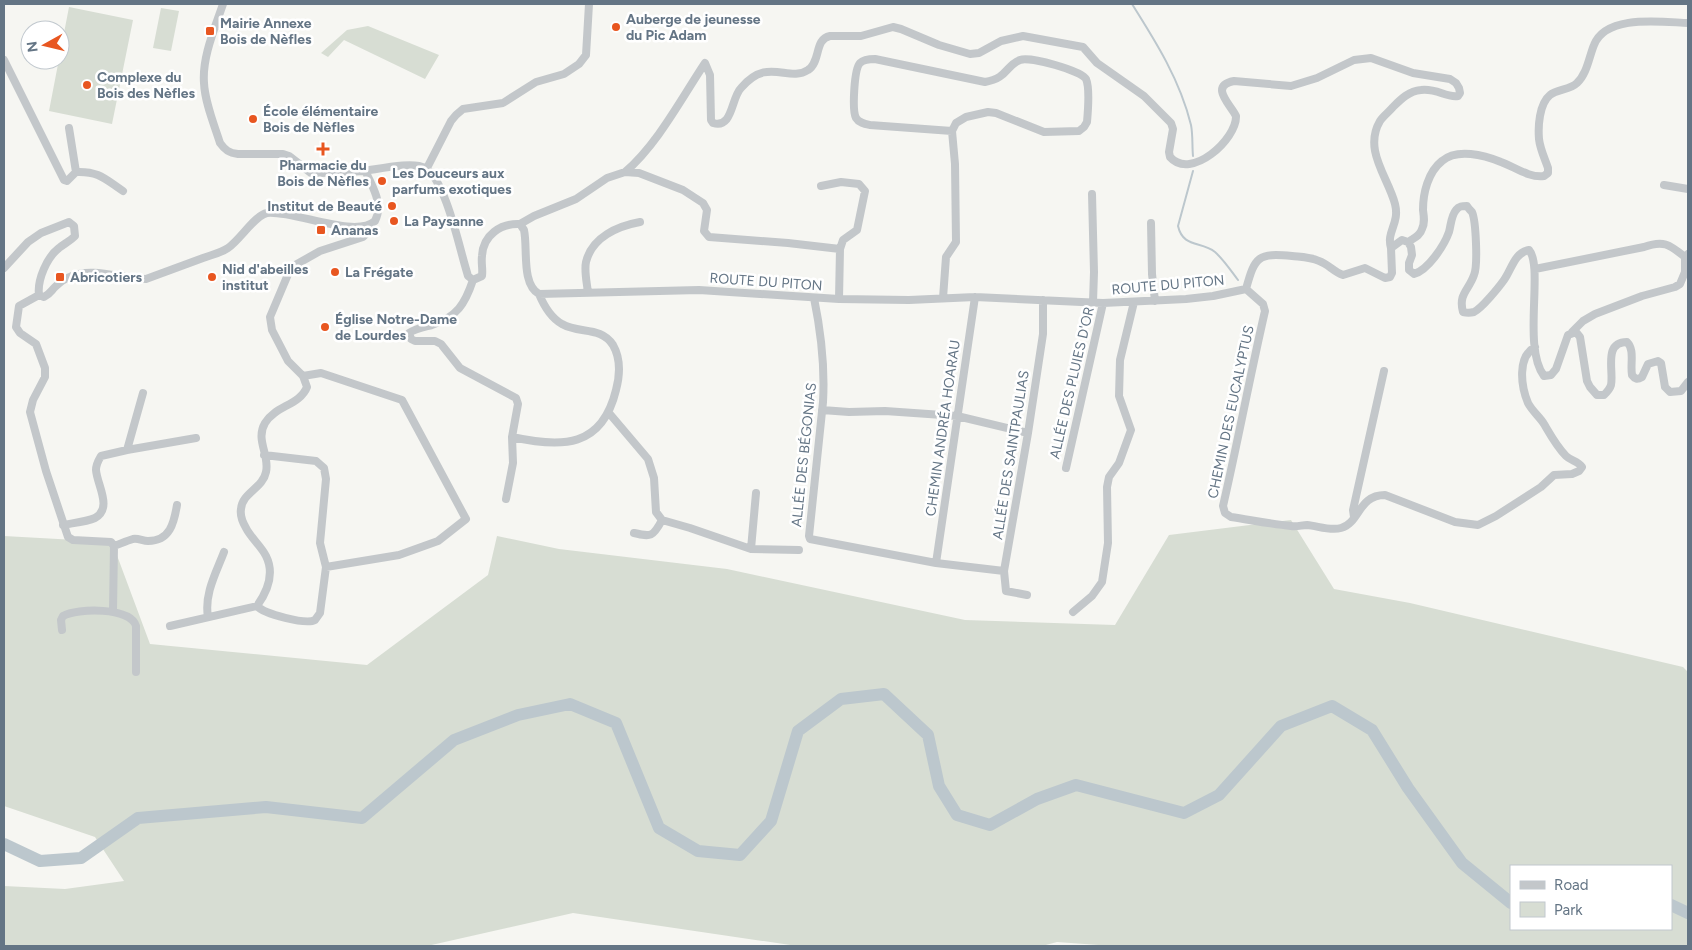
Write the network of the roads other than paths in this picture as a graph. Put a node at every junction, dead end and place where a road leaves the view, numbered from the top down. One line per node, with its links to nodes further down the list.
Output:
1 (222, 4): 8 (street)
2 (589, 4): 7 (street)
3 (1688, 23): 20 (street)
4 (4, 60): 9 (street)
5 (69, 128): 9 (street)
6 (952, 130): 6 (street); 33 (street)
7 (426, 168): 8 (street); 26 (street)
8 (365, 170): 19 (street)
9 (76, 172): 14 (street)
10 (625, 172): 17 (street); 21 (street); 22 (street)
11 (1664, 185): 13 (street)
12 (821, 186): 22 (street)
13 (1688, 189)
14 (123, 191)
15 (1092, 194): 37 (street)
16 (640, 222): 28 (street)
17 (520, 224): 26 (street); 29 (street)
18 (1151, 224): 36 (street)
19 (365, 227): 30 (street); 43 (street)
20 (1408, 242): 21 (street); 25 (street)
21 (1391, 248): 27 (street)
22 (840, 249): 34 (street)
23 (1686, 255): 25 (street); 40 (street)
24 (4, 268): 30 (street)
25 (1534, 269): 41 (street)
26 (473, 280): 50 (street)
27 (1246, 289): 36 (street, ROUTE DU PITON); 58 (street, CHEMIN DES EUCALYPTUS)
28 (588, 293): 29 (street, ROUTE DU PITON); 32 (street, ROUTE DU PITON)
29 (539, 294): 47 (street)
30 (39, 295): 60 (street)
31 (975, 297): 33 (street, ROUTE DU PITON); 35 (street, ROUTE DU PITON); 48 (street, CHEMIN ANDRÉA HOARAU)
32 (814, 298): 34 (street, ROUTE DU PITON); 46 (street, ALLÉE DES BÉGONIAS)
33 (943, 298): 34 (street, ROUTE DU PITON)
34 (838, 299)
35 (1043, 300): 37 (street, ROUTE DU PITON); 49 (street, ALLÉE DES SAINTPAULIAS)
36 (1154, 301): 38 (street, ROUTE DU PITON)
37 (1093, 302): 39 (street, ROUTE DU PITON)
38 (1134, 302): 39 (street, ROUTE DU PITON); 72 (street)
39 (1104, 303): 54 (street, ALLÉE DES PLUIES D'OR)
40 (1572, 332): 41 (street); 44 (street)
41 (1535, 347): 58 (street, CHEMIN DES EUCALYPTUS)
42 (1384, 371): 58 (street)
43 (303, 376): 53 (street); 67 (street)
44 (1688, 382)
45 (143, 393): 52 (street)
46 (822, 410): 48 (street); 66 (street, ALLÉE DES BÉGONIAS)
47 (609, 413): 50 (street); 59 (street)
48 (956, 416): 49 (street); 66 (street, CHEMIN ANDRÉA HOARAU)
49 (1028, 433): 68 (street, ALLÉE DES SAINTPAULIAS)
50 (512, 437): 56 (street)
51 (196, 438): 52 (street)
52 (127, 450): 60 (street)
53 (264, 455): 67 (street); 70 (street)
54 (1066, 468)
55 (756, 493): 63 (street)
56 (506, 500)
57 (177, 505): 62 (street)
58 (1354, 517)
59 (662, 520): 61 (street); 63 (street)
60 (64, 525): 62 (street)
61 (634, 533)
62 (114, 546): 71 (street)
63 (751, 549): 64 (street)
64 (799, 550)
65 (224, 552): 73 (street)
66 (936, 563): 68 (street, ALLÉE DES BÉGONIAS)
67 (326, 567): 70 (street)
68 (1004, 571): 69 (street, ALLÉE DES SAINTPAULIAS)
69 (1027, 595)
70 (257, 606): 73 (street)
71 (113, 611): 75 (street); 76 (street)
72 (1073, 612)
73 (208, 617): 74 (street)
74 (170, 626)
75 (62, 630)
76 (136, 672)

